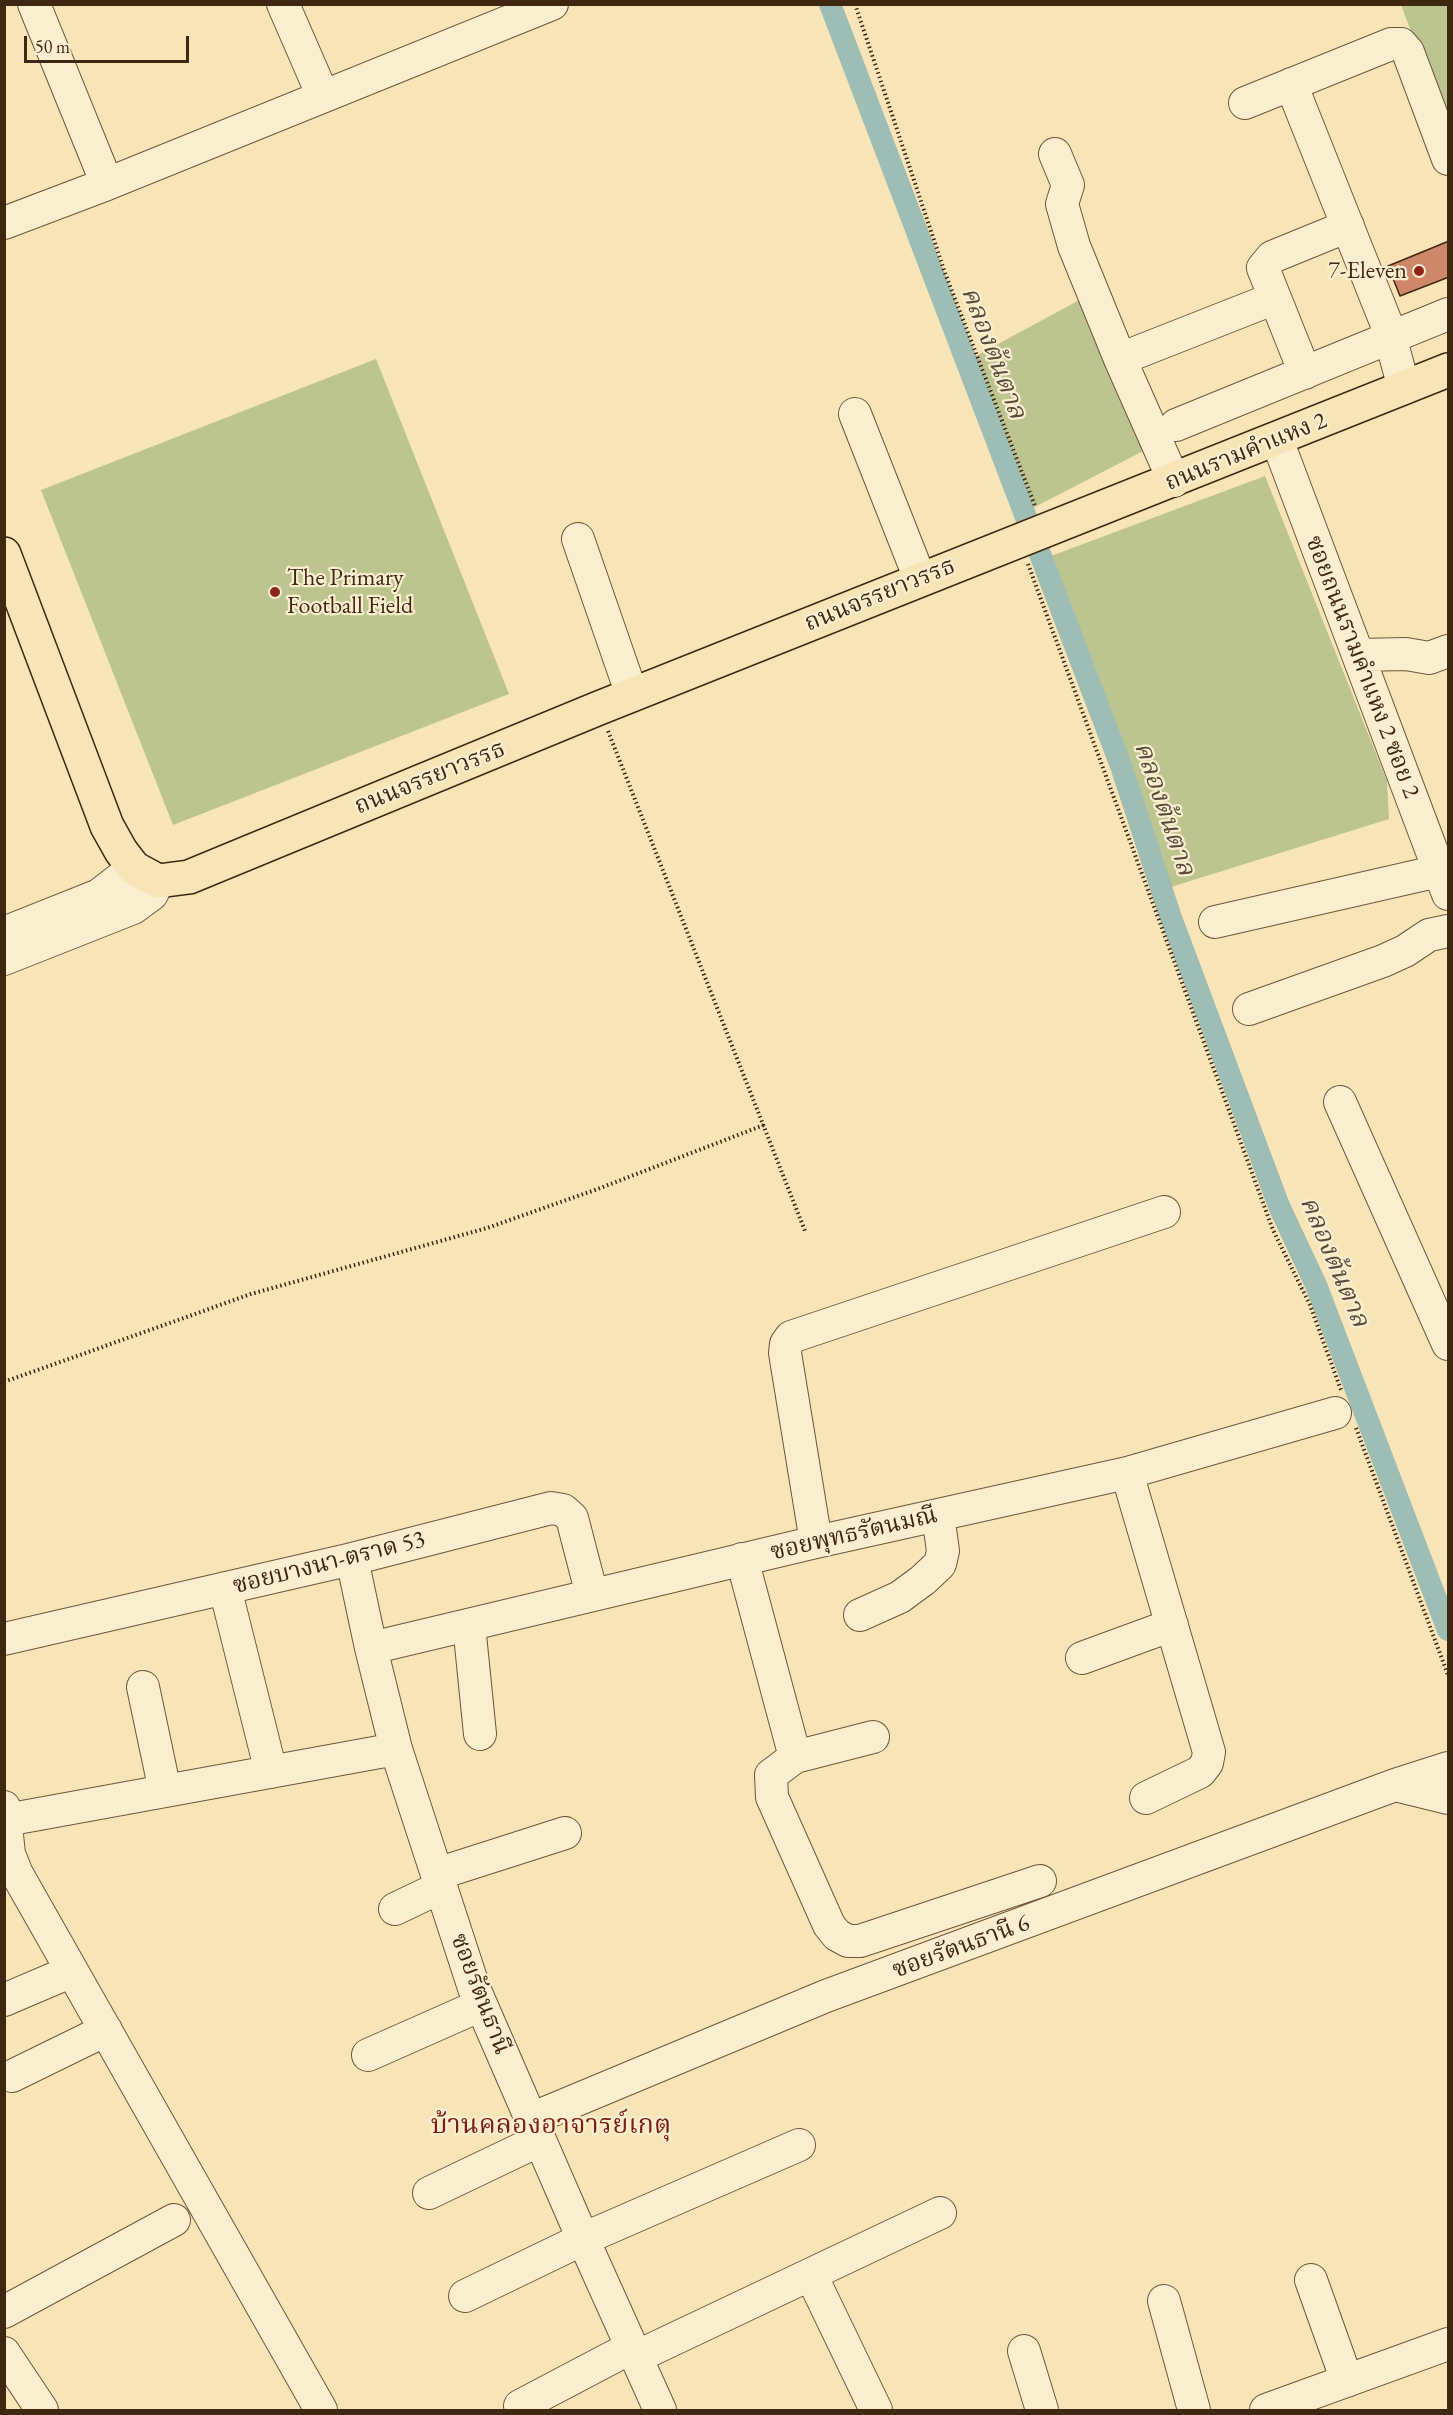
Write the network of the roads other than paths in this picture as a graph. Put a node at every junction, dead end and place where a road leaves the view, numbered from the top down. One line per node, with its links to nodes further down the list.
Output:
1 (34, 4): 9 (street)
2 (283, 4): 5 (street)
3 (533, 8): 5 (street)
4 (1291, 84): 6 (street); 8 (street); 11 (street)
5 (323, 96): 9 (street)
6 (1245, 103)
7 (1055, 154): 15 (street)
8 (1449, 159)
9 (107, 184): 10 (street)
10 (4, 223)
11 (1348, 226): 12 (street); 14 (street)
12 (1275, 298): 15 (street); 17 (street)
13 (1449, 314): 14 (street)
14 (1391, 337): 17 (street); 18 (street)
15 (1120, 359): 22 (street)
16 (1449, 370): 18 (main road, ถนนรามคำแหง 2)
17 (1305, 373): 20 (street)
18 (1404, 388): 21 (main road, ถนนรามคำแหง 2)
19 (855, 414): 26 (street)
20 (1176, 425)
21 (1276, 440): 22 (main road, ถนนรามคำแหง 2); 28 (street, ซอยถนนรามคำแหง 2 ซอย 2)
22 (1174, 481): 23 (main road, ถนนรามคำแหง 2)
23 (1033, 536): 26 (main road, ถนนจรรยาวรรธ)
24 (578, 539): 29 (street)
25 (4, 554): 30 (main road)
26 (920, 579): 29 (main road, ถนนจรรยาวรรธ)
27 (1449, 651): 28 (street)
28 (1358, 655): 31 (street, ซอยถนนรามคำแหง 2 ซอย 2)
29 (632, 695): 30 (main road, ถนนจรรยาวรรธ)
30 (146, 874): 34 (street); 35 (street)
31 (1445, 876): 32 (street)
32 (1215, 922)
33 (1449, 931): 36 (street)
34 (4, 933)
35 (4, 959)
36 (1249, 1009)
37 (1340, 1101): 39 (street)
38 (1164, 1212): 43 (street)
39 (1447, 1333)
40 (1344, 1410): 41 (street, ซอยพุทธรัตนมณี)
41 (1127, 1473): 42 (street, ซอยพุทธรัตนมณี); 49 (street)
42 (938, 1515): 43 (street, ซอยพุทธรัตนมณี); 48 (street)
43 (816, 1542): 45 (street, ซอยพุทธรัตนมณี)
44 (352, 1559): 46 (street, ซอยบางนา-ตราด 53); 47 (street, ซอยบางนา-ตราด 53); 52 (street, ซอยรัตนธานี)
45 (742, 1559): 47 (street, ซอยพุทธรัตนมณี); 58 (street)
46 (225, 1588): 51 (street, ซอยบางนา-ตราด 53); 60 (street)
47 (592, 1595): 50 (street, ซอยพุทธรัตนมณี)
48 (860, 1616)
49 (1172, 1624): 53 (street); 63 (street)
50 (469, 1625): 52 (street, ซอยพุทธรัตนมณี); 55 (street)
51 (4, 1639)
52 (370, 1648): 57 (street, ซอยรัตนธานี)
53 (1082, 1658)
54 (143, 1687): 62 (street)
55 (480, 1734)
56 (873, 1737): 58 (street)
57 (396, 1749): 60 (street); 67 (street, ซอยรัตนธานี)
58 (795, 1757): 68 (street)
59 (1449, 1768): 61 (street, ซอยรัตนธานี 6)
60 (271, 1772): 62 (street)
61 (1395, 1785): 64 (street); 76 (street, ซอยรัตนธานี 6)
62 (165, 1791): 65 (street)
63 (1146, 1798)
64 (1449, 1798)
65 (5, 1813): 70 (street)
66 (565, 1833): 67 (street)
67 (439, 1880): 69 (street); 72 (street, ซอยรัตนธานี)
68 (1040, 1881)
69 (395, 1908)
70 (72, 1971): 71 (street); 73 (street)
71 (4, 2000)
72 (482, 2005): 74 (street); 76 (street, ซอยรัตนธานี)
73 (106, 2030): 75 (street); 94 (street)
74 (368, 2055)
75 (12, 2076)
76 (535, 2130): 78 (street, ซอยรัตนธานี 6); 81 (street, ซอยรัตนธานี)
77 (799, 2145): 81 (street)
78 (429, 2193)
79 (940, 2213): 82 (street)
80 (174, 2220): 86 (street)
81 (583, 2240): 84 (street); 89 (street, ซอยรัตนธานี)
82 (811, 2276): 89 (street); 96 (street)
83 (1311, 2280): 91 (street)
84 (465, 2296)
85 (1164, 2301): 98 (street)
86 (4, 2312)
87 (1449, 2344): 91 (street)
88 (1023, 2351): 97 (street)
89 (634, 2352): 92 (street); 95 (street, ซอยรัตนธานี)
90 (4, 2353): 93 (street)
91 (1347, 2381): 99 (street)
92 (520, 2406)
93 (42, 2410)
94 (321, 2410)
95 (660, 2410)
96 (876, 2410)
97 (1042, 2410)
98 (1194, 2410)
99 (1266, 2410)

